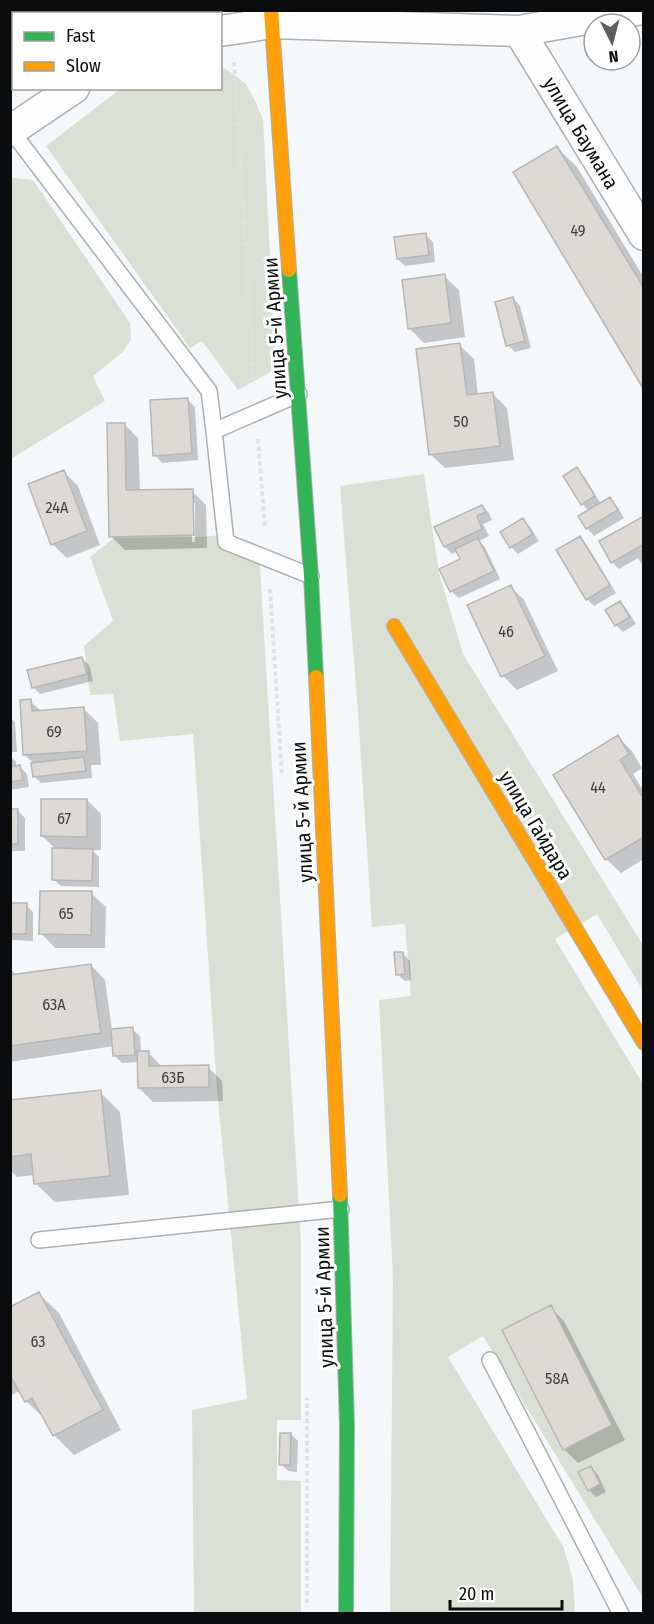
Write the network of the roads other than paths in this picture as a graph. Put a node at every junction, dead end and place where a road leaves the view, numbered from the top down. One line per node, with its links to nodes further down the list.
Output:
1 (637, 10): 3 (street)
2 (267, 15): 3 (street); 4 (street); 8 (street, улица 5-й Армии)
3 (519, 32): 7 (street, улица Баумана)
4 (227, 41)
5 (71, 90): 6 (street)
6 (11, 130): 9 (lane)
7 (644, 235)
8 (299, 394): 9 (lane); 10 (street, улица 5-й Армии)
9 (214, 431): 10 (lane)
10 (311, 576): 13 (street, улица 5-й Армии)
11 (394, 626): 12 (street, улица Гайдара)
12 (644, 1043)
13 (341, 1209): 14 (lane); 16 (street, улица 5-й Армии)
14 (39, 1240)
15 (490, 1360): 17 (lane)
16 (346, 1614)
17 (621, 1614)

